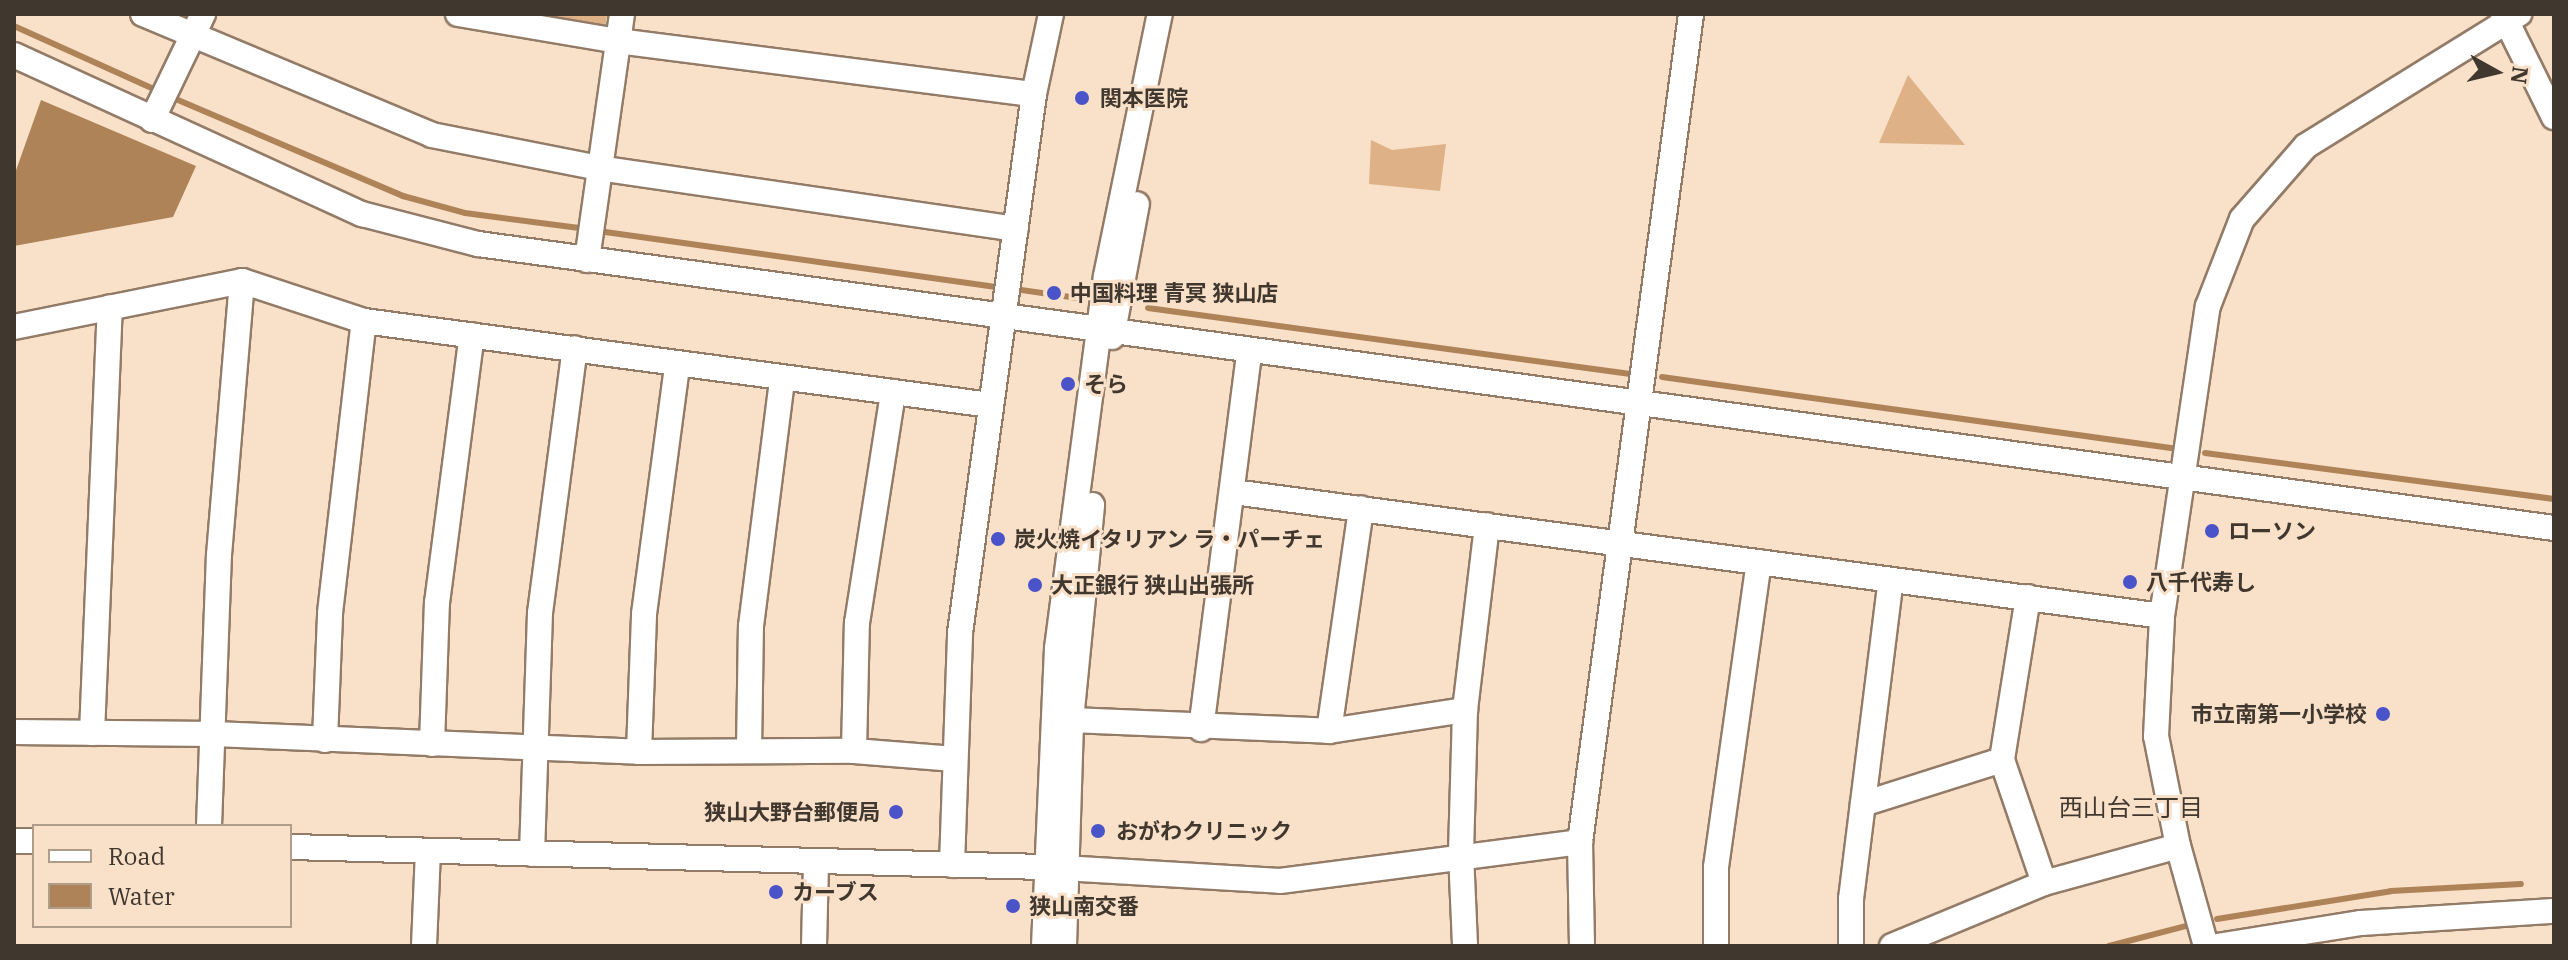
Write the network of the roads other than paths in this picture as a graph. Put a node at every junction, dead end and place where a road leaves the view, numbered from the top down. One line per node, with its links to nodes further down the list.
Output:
1 (143, 14): 9 (street)
2 (458, 14): 10 (street)
3 (622, 14): 10 (street)
4 (1051, 14): 12 (street)
5 (1160, 14): 23 (street)
6 (1176, 14): 23 (street)
7 (1691, 14): 31 (street)
8 (2509, 17): 13 (street); 32 (street)
9 (198, 25): 14 (street); 15 (street)
10 (618, 41): 12 (street); 15 (street)
11 (14, 55): 14 (street)
12 (1034, 94): 16 (street)
13 (2554, 117)
14 (152, 120): 17 (street)
15 (599, 168): 16 (street); 17 (street)
16 (1016, 229): 19 (street)
17 (590, 241): 19 (street)
18 (242, 281): 20 (street); 21 (street); 48 (street)
19 (1009, 297): 23 (street); 30 (street)
20 (110, 307): 22 (street); 47 (street)
21 (364, 321): 24 (street); 49 (street)
22 (14, 327)
23 (1105, 333): 26 (street); 43 (street); 67 (street)
24 (472, 335): 25 (street); 50 (street)
25 (575, 348): 27 (street); 51 (street)
26 (1249, 353): 31 (street); 33 (street)
27 (677, 366): 28 (street); 54 (street)
28 (782, 380): 29 (street); 52 (street)
29 (893, 392): 30 (street); 53 (street)
30 (990, 405): 55 (street)
31 (1641, 405): 32 (street); 37 (street)
32 (2182, 481): 36 (street); 41 (street)
33 (1233, 492): 34 (street); 44 (street)
34 (1361, 508): 35 (street); 45 (street)
35 (1487, 525): 37 (street); 42 (street)
36 (2554, 528)
37 (1622, 542): 38 (street); 59 (street)
38 (1759, 562): 39 (street); 76 (street)
39 (1891, 580): 40 (street); 57 (street)
40 (2028, 597): 41 (street); 56 (street)
41 (2162, 616): 60 (street)
42 (1465, 710): 45 (street); 63 (street)
43 (1071, 720): 44 (street); 67 (street)
44 (1201, 729): 45 (street)
45 (1329, 731)
46 (14, 732): 47 (street)
47 (92, 733): 48 (street)
48 (214, 734): 49 (street); 58 (street)
49 (325, 740): 50 (street)
50 (432, 744): 51 (street)
51 (536, 747): 54 (street); 64 (street)
52 (749, 750): 53 (street); 54 (street)
53 (854, 751): 55 (street)
54 (639, 752)
55 (955, 759): 66 (street)
56 (2002, 760): 57 (street); 68 (street)
57 (1863, 804): 77 (street)
58 (209, 824)
59 (1580, 842): 63 (street); 75 (street)
60 (2178, 846): 68 (street); 79 (street)
61 (292, 847): 62 (street)
62 (428, 851): 64 (street); 70 (street)
63 (1461, 853): 67 (street); 74 (street)
64 (532, 854): 65 (street)
65 (816, 863): 66 (street); 71 (street)
66 (952, 865): 67 (street)
67 (1056, 868): 72 (street); 73 (street)
68 (2044, 883): 78 (street)
69 (2554, 911): 80 (street)
70 (424, 946)
71 (814, 946)
72 (1044, 946)
73 (1064, 946)
74 (1465, 946)
75 (1582, 946)
76 (1716, 946)
77 (1851, 946)
78 (1892, 946)
79 (2206, 946)
80 (2217, 946)

